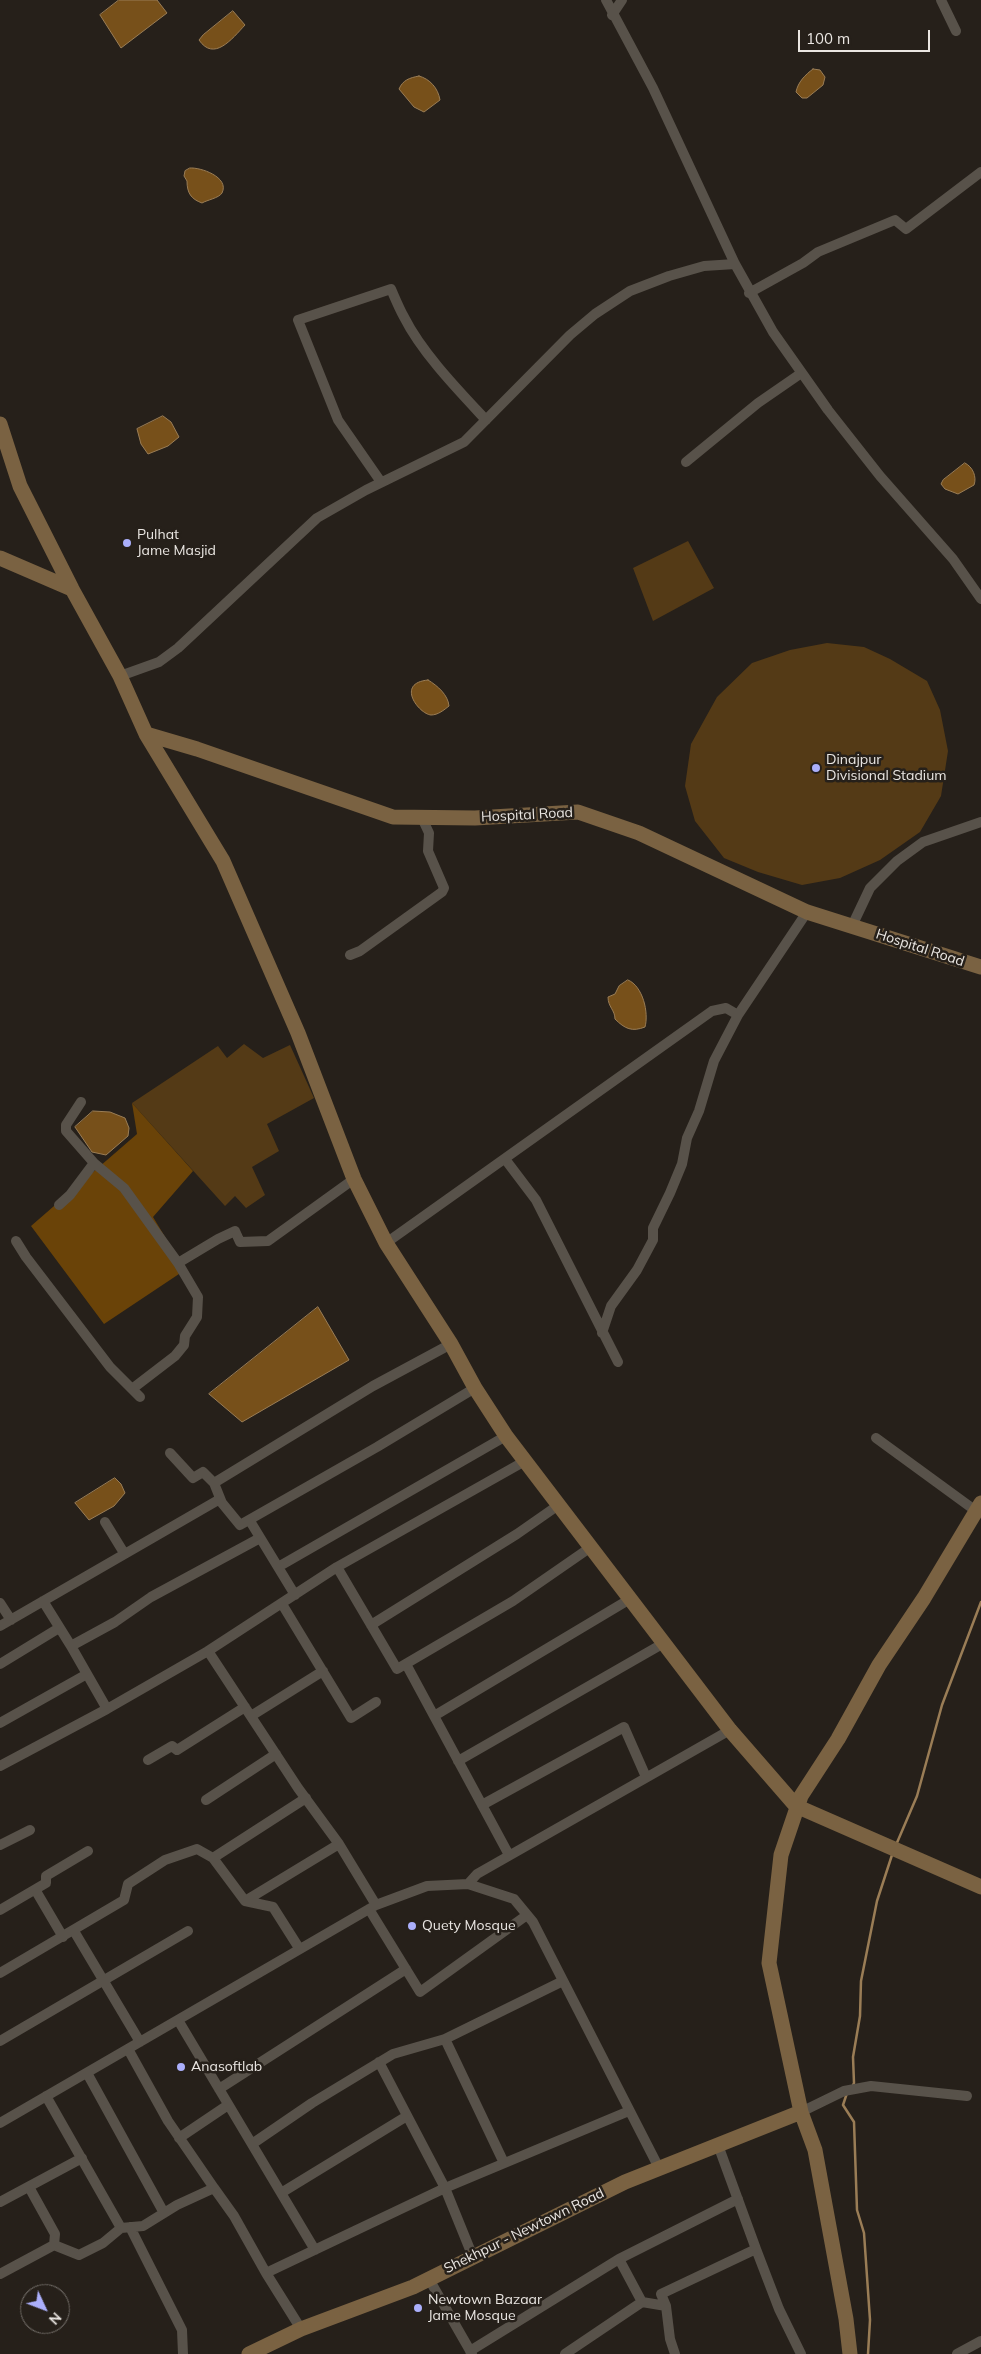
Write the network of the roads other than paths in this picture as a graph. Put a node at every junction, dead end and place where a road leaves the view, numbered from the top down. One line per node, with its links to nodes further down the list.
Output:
1 (606, 0): 4 (street)
2 (622, 0): 4 (street)
3 (941, 0): 5 (street)
4 (612, 15): 7 (street)
5 (956, 31)
6 (981, 172): 8 (street)
7 (734, 264): 8 (street); 10 (street)
8 (750, 293): 9 (street)
9 (800, 374): 12 (street); 16 (street)
10 (486, 420): 13 (street); 13 (street)
11 (0, 424): 15 (street)
12 (686, 462)
13 (381, 482): 17 (street)
14 (0, 558): 15 (street)
15 (72, 589): 17 (street)
16 (981, 599)
17 (120, 676): 18 (street)
18 (146, 734): 19 (street, Hospital Road); 29 (street)
19 (422, 818): 21 (street, Hospital Road); 23 (street)
20 (981, 822): 22 (street)
21 (808, 912): 22 (street, Hospital Road); 25 (street)
22 (852, 926): 24 (street, Hospital Road)
23 (350, 955)
24 (981, 967)
25 (738, 1015): 27 (street); 34 (street)
26 (81, 1102): 28 (street)
27 (505, 1159): 32 (street); 34 (street)
28 (94, 1163): 30 (street); 33 (street)
29 (354, 1179): 32 (street); 33 (street)
30 (59, 1205)
31 (16, 1241): 38 (street)
32 (386, 1243): 35 (street)
33 (178, 1263): 38 (street)
34 (602, 1333): 36 (street)
35 (450, 1344): 37 (street); 44 (street)
36 (618, 1362)
37 (474, 1388): 40 (street); 48 (street)
38 (132, 1389): 39 (street)
39 (140, 1397)
40 (506, 1436): 43 (street); 53 (street)
41 (876, 1438): 47 (street)
42 (170, 1453): 44 (street)
43 (525, 1461): 46 (street); 54 (street)
44 (214, 1482): 45 (street)
45 (220, 1499): 48 (street); 52 (street)
46 (560, 1504): 51 (street); 61 (street)
47 (979, 1507): 85 (street)
48 (250, 1521): 50 (street)
49 (105, 1522): 52 (street)
50 (260, 1538): 53 (street); 65 (street)
51 (591, 1547): 56 (street); 68 (street)
52 (124, 1553): 57 (street)
53 (278, 1567): 55 (street)
54 (337, 1567): 55 (street); 61 (street)
55 (295, 1595): 59 (street)
56 (630, 1598): 64 (street); 74 (street)
57 (43, 1601): 60 (street); 63 (street)
58 (0, 1603): 60 (street)
59 (282, 1604): 66 (street); 69 (street)
60 (11, 1620): 62 (street)
61 (371, 1625): 68 (street)
62 (0, 1626)
63 (59, 1628): 65 (street); 67 (street)
64 (664, 1643): 76 (street); 79 (street)
65 (72, 1646): 70 (street)
66 (208, 1651): 72 (street); 73 (street)
67 (0, 1664)
68 (406, 1664): 74 (street)
69 (323, 1671): 71 (street); 73 (street)
70 (87, 1674): 72 (street); 75 (street)
71 (376, 1702)
72 (107, 1709): 80 (street)
73 (248, 1712): 77 (street); 78 (street)
74 (434, 1716): 79 (street)
75 (0, 1723)
76 (730, 1730): 81 (street); 85 (street)
77 (276, 1754): 82 (street); 83 (street)
78 (148, 1760)
79 (458, 1761): 84 (street)
80 (0, 1766)
81 (646, 1777): 84 (street); 90 (street)
82 (306, 1798): 87 (street); 91 (street)
83 (206, 1800)
84 (482, 1805): 90 (street)
85 (796, 1806): 93 (street); 119 (street)
86 (30, 1830): 88 (street)
87 (339, 1844): 95 (street); 96 (street)
88 (0, 1845)
89 (88, 1851): 94 (street)
90 (509, 1855): 92 (street)
91 (214, 1858): 95 (street); 99 (street)
92 (468, 1884): 96 (street); 98 (street)
93 (981, 1887)
94 (36, 1891): 97 (street); 101 (street)
95 (245, 1901): 102 (street)
96 (373, 1907): 102 (street); 103 (street)
97 (0, 1910)
98 (527, 1915): 103 (street); 106 (street)
99 (74, 1930): 101 (street); 105 (street)
100 (188, 1931): 105 (street)
101 (63, 1937): 104 (street)
102 (299, 1948): 107 (street)
103 (406, 1969): 114 (street)
104 (0, 1973)
105 (104, 1980): 109 (street); 110 (street)
106 (563, 1981): 108 (street); 118 (street)
107 (178, 2020): 110 (street); 114 (street)
108 (445, 2039): 112 (street); 126 (street)
109 (0, 2041)
110 (140, 2042): 111 (street)
111 (128, 2049): 113 (street); 122 (street)
112 (379, 2062): 120 (street); 123 (street)
113 (87, 2073): 115 (street); 134 (street)
114 (219, 2090): 117 (street)
115 (46, 2096): 121 (street); 125 (street)
116 (967, 2096): 119 (street)
117 (228, 2105): 122 (street); 123 (street)
118 (629, 2111): 126 (street); 127 (street)
119 (801, 2112): 124 (street, Shekhpur - Newtown Road); 154 (street)
120 (407, 2116): 130 (street); 131 (street)
121 (0, 2123)
122 (180, 2138): 129 (street)
123 (252, 2144): 131 (street)
124 (718, 2145): 127 (street, Shekhpur - Newtown Road); 132 (street)
125 (82, 2158): 128 (street); 135 (street)
126 (504, 2163): 130 (street)
127 (658, 2168): 139 (street, Shekhpur - Newtown Road)
128 (29, 2187): 133 (street); 136 (street)
129 (214, 2188): 134 (street); 141 (street)
130 (445, 2188): 138 (street); 139 (street)
131 (281, 2193): 138 (street)
132 (738, 2199): 137 (street); 140 (street)
133 (0, 2202)
134 (164, 2213): 135 (street)
135 (126, 2228): 136 (street); 151 (street)
136 (54, 2245): 142 (street)
137 (756, 2249): 145 (street); 153 (street)
138 (315, 2250): 141 (street)
139 (473, 2256): 143 (street, Shekhpur - Newtown Road)
140 (619, 2259): 144 (street); 149 (street)
141 (266, 2273): 146 (street)
142 (0, 2274)
143 (429, 2279): 146 (street, Shekhpur - Newtown Road); 149 (street)
144 (642, 2302): 145 (street); 152 (street)
145 (666, 2306): 150 (street)
146 (301, 2329): 148 (street, Shekhpur - Newtown Road)
147 (981, 2341): 155 (street)
148 (253, 2353)
149 (471, 2353)
150 (672, 2353)
151 (183, 2354)
152 (565, 2354)
153 (801, 2354)
154 (850, 2354)
155 (957, 2354)

